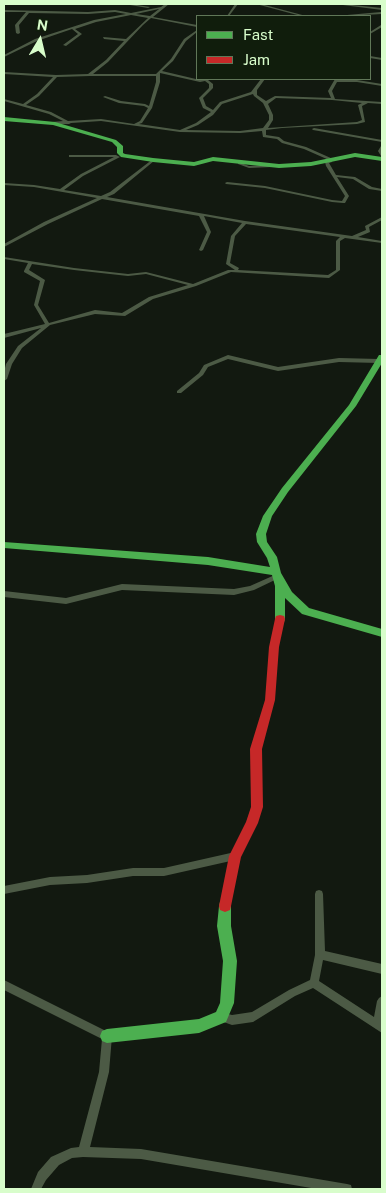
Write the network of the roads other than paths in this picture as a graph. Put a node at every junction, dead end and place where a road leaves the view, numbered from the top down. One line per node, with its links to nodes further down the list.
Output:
1 (126, 4): 6 (street)
2 (167, 4): 7 (street)
3 (236, 4): 13 (street)
4 (258, 4): 8 (street)
5 (337, 4): 10 (street)
6 (153, 8): 7 (street); 12 (street)
7 (160, 8): 17 (street)
8 (274, 9): 14 (street); 15 (street)
9 (4, 11): 11 (street)
10 (382, 11): 16 (street)
11 (28, 12): 12 (street); 21 (street)
12 (129, 14): 17 (street); 20 (street)
13 (229, 15)
14 (283, 15)
15 (300, 15)
16 (354, 15)
17 (150, 18): 18 (street); 25 (street)
18 (196, 26)
19 (382, 26): 23 (street)
20 (72, 28): 26 (street); 28 (street)
21 (18, 32)
22 (196, 32): 31 (street)
23 (371, 32)
24 (104, 38): 25 (street)
25 (127, 40): 32 (street)
26 (65, 45)
27 (4, 49): 28 (street)
28 (15, 50): 29 (street)
29 (4, 56)
30 (4, 73): 33 (street)
31 (159, 73): 32 (street); 34 (street); 47 (street)
32 (89, 75): 33 (street)
33 (56, 76): 46 (street)
34 (196, 78)
35 (209, 80): 48 (street)
36 (262, 80): 39 (street)
37 (336, 80): 38 (street); 41 (street)
38 (382, 85)
39 (255, 90): 44 (street); 48 (street)
40 (105, 97): 47 (street)
41 (333, 99): 43 (street); 44 (street)
42 (4, 100): 46 (street)
43 (368, 102): 45 (street); 53 (street)
44 (266, 103): 56 (street)
45 (382, 103)
46 (22, 106): 54 (street)
47 (150, 108): 51 (street)
48 (214, 112): 57 (street)
49 (4, 120): 54 (street)
50 (88, 121): 51 (street); 54 (street); 54 (street)
51 (142, 124): 57 (street)
52 (296, 127): 53 (street); 55 (street); 58 (street)
53 (304, 127): 60 (street)
54 (74, 128): 64 (street)
55 (269, 128): 56 (street); 58 (street)
56 (264, 130): 57 (street); 59 (street)
57 (180, 131)
58 (282, 131): 59 (street)
59 (274, 137): 67 (street)
60 (382, 141)
61 (382, 146): 65 (street)
62 (70, 156): 63 (street)
63 (107, 156): 64 (street); 68 (street)
64 (123, 157): 66 (street); 68 (street)
65 (382, 157): 67 (street)
66 (153, 160): 67 (street); 74 (street)
67 (331, 160): 69 (street)
68 (101, 166): 73 (street)
69 (336, 176): 70 (street); 72 (street)
70 (228, 183)
71 (4, 184): 73 (street)
72 (382, 190)
73 (60, 191): 75 (street)
74 (113, 196): 75 (street); 76 (street)
75 (104, 198): 82 (street)
76 (201, 214): 78 (street); 83 (street)
77 (382, 218): 80 (street)
78 (245, 222): 79 (street); 86 (street)
79 (345, 236): 80 (street); 86 (street)
80 (354, 237): 81 (street)
81 (382, 242)
82 (4, 246)
83 (201, 250)
84 (4, 258): 85 (street)
85 (30, 263): 87 (street); 88 (street)
86 (239, 270): 87 (street)
87 (195, 285): 88 (street)
88 (48, 325): 89 (street); 91 (street)
89 (4, 336)
90 (381, 359): 92 (street); 94 (street)
91 (4, 379)
92 (179, 392)
93 (4, 545): 94 (street)
94 (276, 574): 95 (street); 96 (street); 97 (street)
95 (4, 594)
96 (382, 633)
97 (235, 856): 98 (street); 105 (street)
98 (4, 890)
99 (319, 894): 100 (street)
100 (320, 955): 101 (street); 102 (street)
101 (382, 969)
102 (314, 983): 105 (street); 106 (street)
103 (4, 985): 107 (street)
104 (382, 1000): 106 (street)
105 (221, 1017): 107 (street)
106 (380, 1026)
107 (107, 1036): 108 (street)
108 (83, 1152): 109 (street); 110 (street)
109 (36, 1189)
110 (347, 1189)

